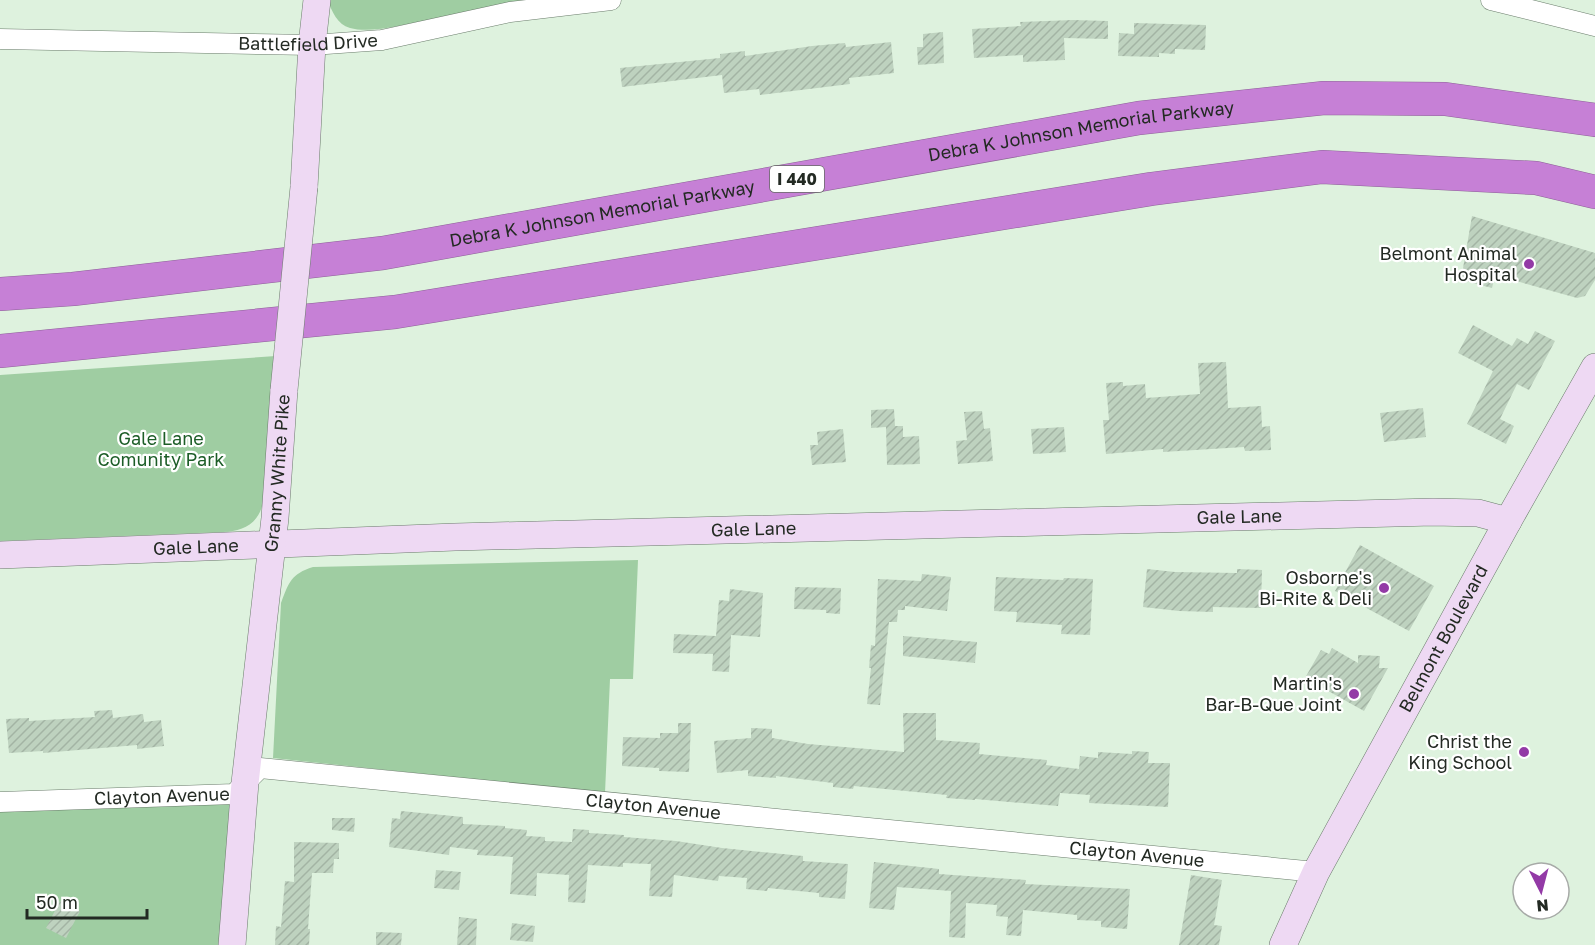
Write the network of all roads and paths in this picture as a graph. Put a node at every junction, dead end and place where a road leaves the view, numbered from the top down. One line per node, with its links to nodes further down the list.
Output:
1 (317, 0): 6 (street, Granny White Pike)
2 (611, 0): 6 (street, Battlefield Drive)
3 (1491, 0): 4 (street)
4 (1595, 26)
5 (0, 39): 6 (street, Battlefield Drive)
6 (312, 45): 13 (street, Granny White Pike, bridge)
7 (1595, 120): 9 (highway, Debra K Johnson Memorial Parkway / I 440)
8 (1595, 192): 10 (highway)
9 (0, 294)
10 (0, 351)
11 (1593, 378): 12 (street, Belmont Boulevard)
12 (1508, 521): 13 (street, Gale Lane); 17 (street, Belmont Boulevard)
13 (271, 545): 14 (street, Gale Lane); 15 (street, Granny White Pike)
14 (0, 555)
15 (245, 783): 16 (street, Clayton Avenue); 17 (street, Clayton Avenue); 18 (street, Granny White Pike)
16 (0, 802)
17 (1316, 872): 19 (street, Belmont Boulevard)
18 (232, 945)
19 (1283, 945)

